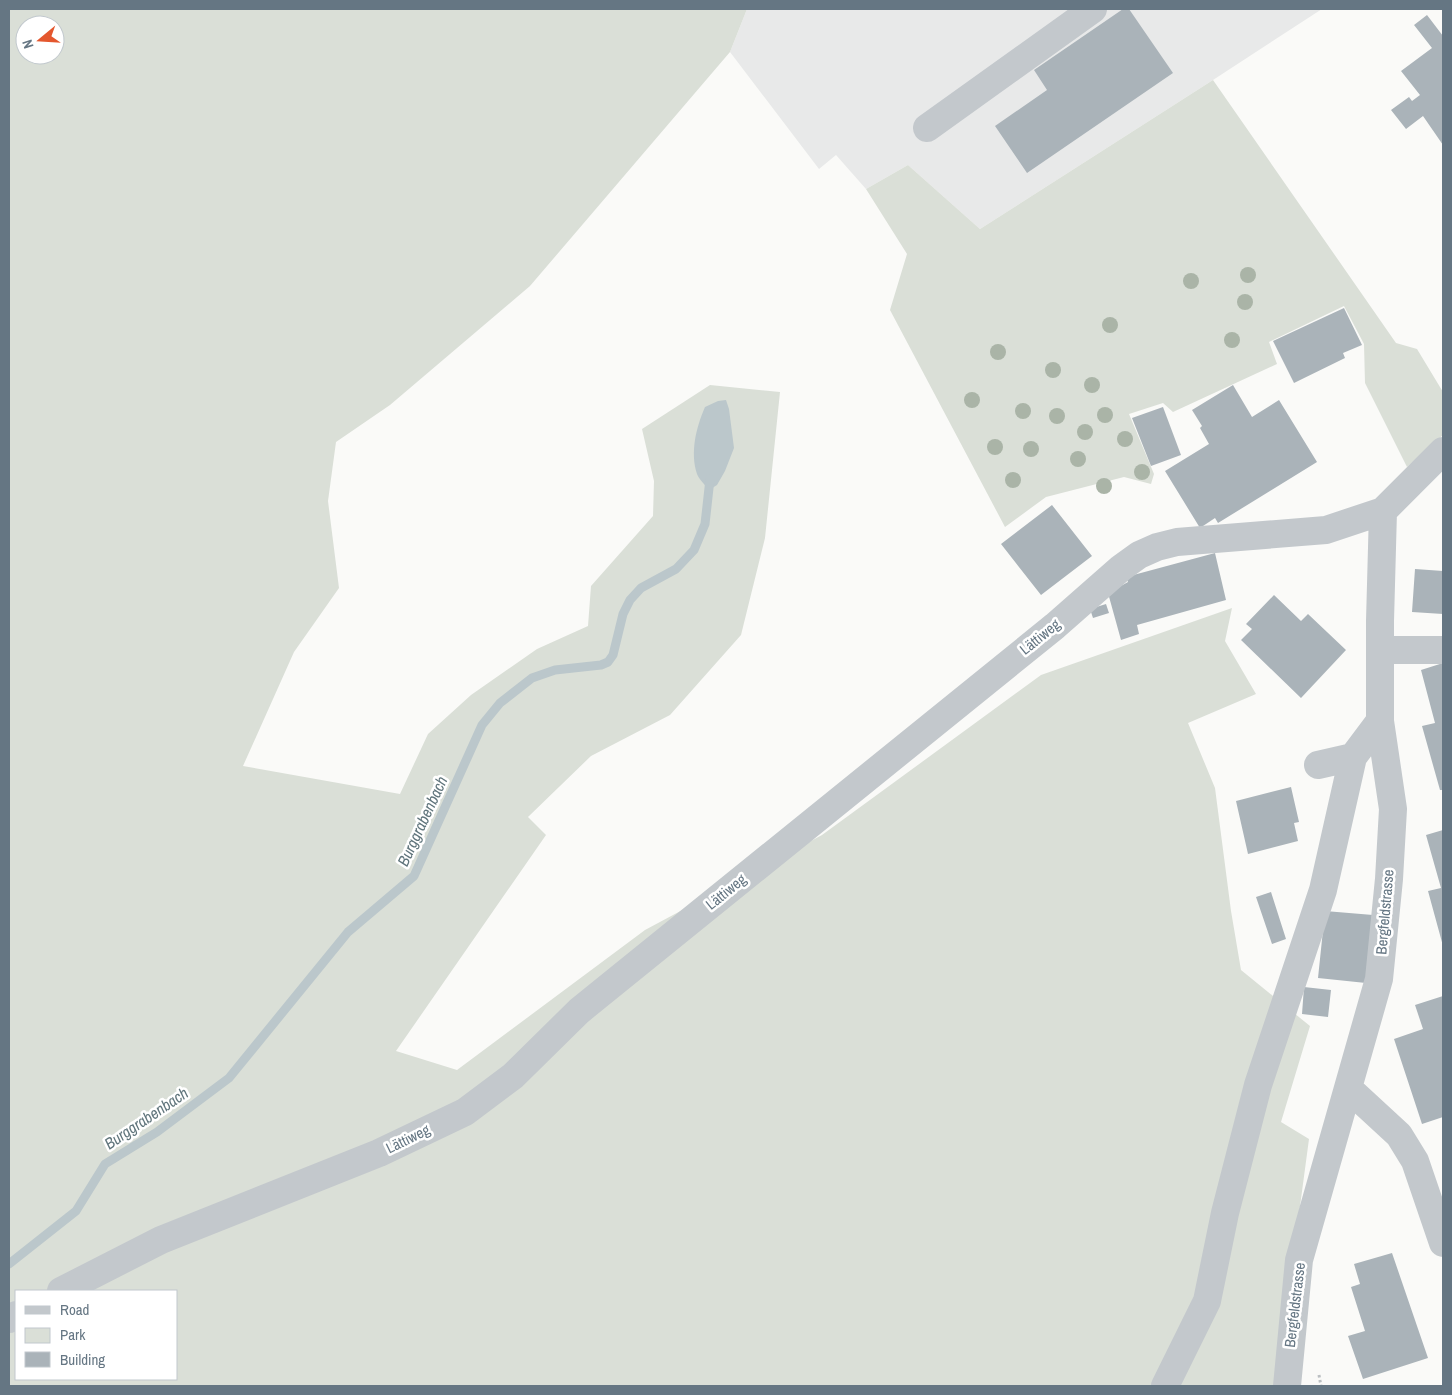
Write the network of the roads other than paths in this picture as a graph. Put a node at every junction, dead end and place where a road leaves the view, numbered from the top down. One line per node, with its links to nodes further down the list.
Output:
1 (1093, 9): 2 (street)
2 (927, 128)
3 (1443, 451): 4 (street)
4 (1383, 511): 5 (street, Bergfeldstrasse); 12 (street, Lättiweg)
5 (1380, 650): 6 (street); 7 (street, Bergfeldstrasse)
6 (1443, 650)
7 (1380, 721): 8 (street); 10 (street, Bergfeldstrasse)
8 (1353, 757): 9 (street); 13 (street)
9 (1318, 765)
10 (1348, 1088): 11 (street); 14 (street, Bergfeldstrasse)
11 (1443, 1243)
12 (63, 1290)
13 (1165, 1386)
14 (1287, 1386)

